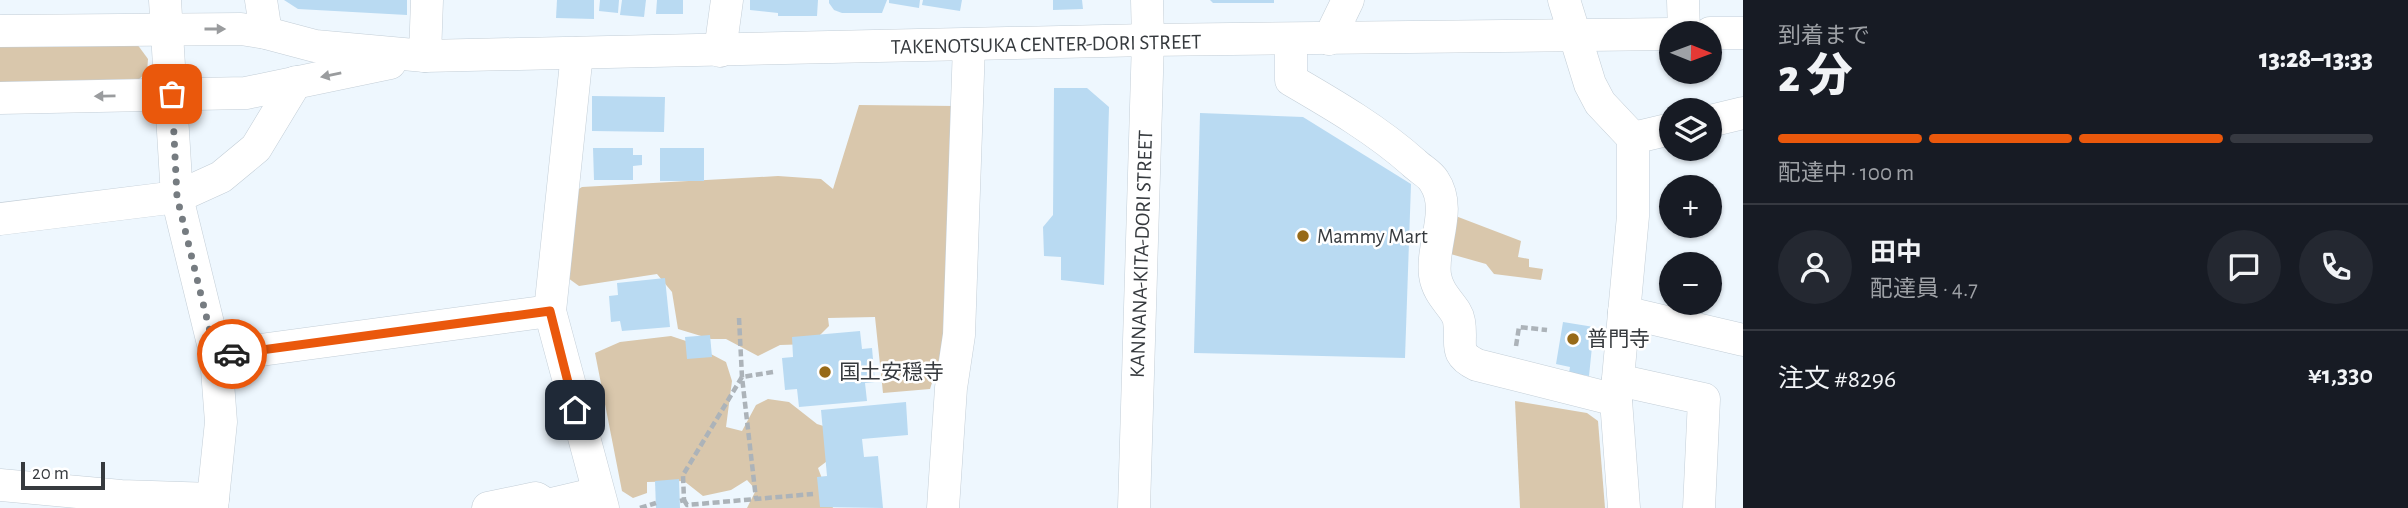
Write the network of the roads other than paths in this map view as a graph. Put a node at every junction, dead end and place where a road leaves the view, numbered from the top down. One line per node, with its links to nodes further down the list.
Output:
1 (261, 0): 11 (street)
2 (426, 0): 22 (street)
3 (727, 0): 20 (street)
4 (1147, 0): 18 (street, KANNANA-KITA-DORI STREET)
5 (1348, 0): 17 (street)
6 (1564, 0): 14 (street)
7 (1683, 0): 9 (street)
8 (166, 14): 10 (street, TAKENOTSUKA CENTER-DORI STREET); 11 (street, TAKENOTSUKA CENTER-DORI STREET, one-way to 11); 24 (street)
9 (1684, 21)
10 (0, 31)
11 (266, 33): 22 (street, TAKENOTSUKA CENTER-DORI STREET)
12 (1722, 33): 13 (street)
13 (1743, 33)
14 (1574, 34): 15 (street, TAKENOTSUKA CENTER-DORI STREET); 17 (street, TAKENOTSUKA CENTER-DORI STREET); 29 (street)
15 (1659, 34)
16 (1291, 39): 17 (street, TAKENOTSUKA CENTER-DORI STREET); 18 (street, TAKENOTSUKA CENTER-DORI STREET); 36 (street)
17 (1329, 39)
18 (1148, 40): 19 (street, TAKENOTSUKA CENTER-DORI STREET); 42 (street, KANNANA-KITA-DORI STREET)
19 (969, 45): 20 (street, TAKENOTSUKA CENTER-DORI STREET); 41 (street)
20 (720, 51): 21 (street, TAKENOTSUKA CENTER-DORI STREET)
21 (577, 53): 22 (street, TAKENOTSUKA CENTER-DORI STREET); 32 (street)
22 (423, 56): 23 (street, TAKENOTSUKA CENTER-DORI STREET, one-way to 23)
23 (296, 82): 24 (street, TAKENOTSUKA CENTER-DORI STREET); 30 (street)
24 (172, 94): 25 (street, TAKENOTSUKA CENTER-DORI STREET, one-way to 25); 30 (street)
25 (0, 98)
26 (1743, 113): 27 (street)
27 (1722, 118)
28 (1659, 132): 29 (street)
29 (1633, 138): 33 (street)
30 (177, 197): 31 (street); 35 (street)
31 (0, 219)
32 (550, 311): 35 (street); 38 (street)
33 (1624, 312): 34 (street); 36 (street)
34 (1743, 340)
35 (216, 356): 39 (street)
36 (1617, 390): 43 (street); 44 (street)
37 (0, 485): 39 (street)
38 (601, 501): 40 (street)
39 (212, 503)
40 (488, 508)
41 (943, 508)
42 (1134, 508)
43 (1624, 508)
44 (1699, 508)

